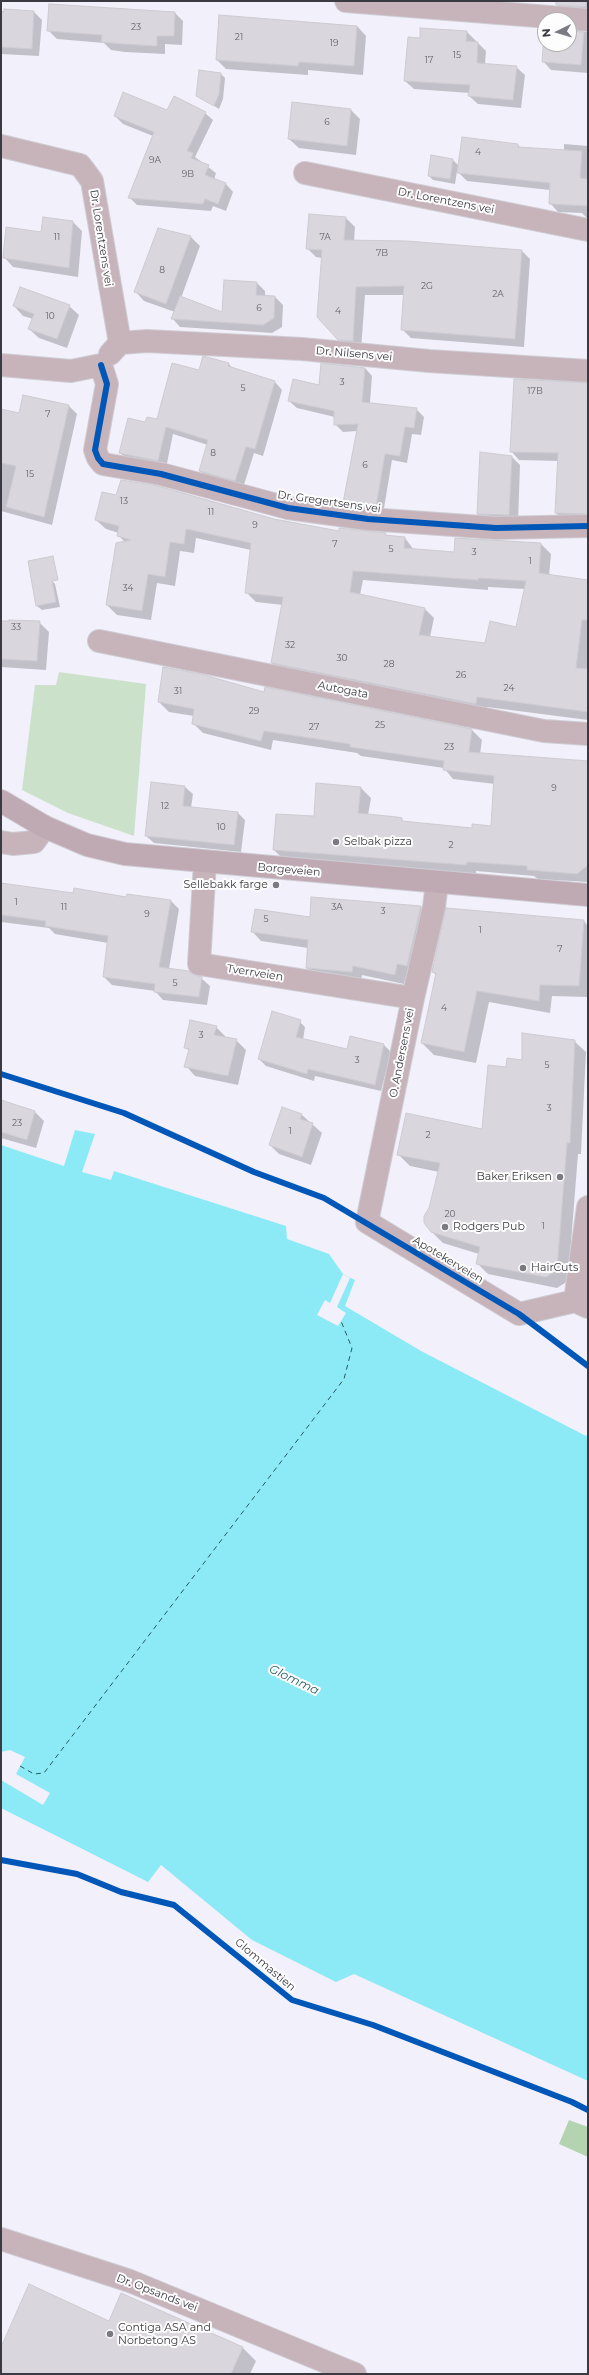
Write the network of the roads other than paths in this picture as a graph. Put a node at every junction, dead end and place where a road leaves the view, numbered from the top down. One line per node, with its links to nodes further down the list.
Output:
1 (346, 1): 2 (street)
2 (588, 20)
3 (1, 146): 6 (street, Dr. Lorentzens vei)
4 (304, 174): 5 (street, Dr. Lorentzens vei)
5 (588, 230)
6 (120, 343): 8 (street); 9 (street, Dr. Nilsens vei)
7 (1, 365): 8 (street)
8 (101, 365): 10 (street, Dr. Gregertsens vei)
9 (588, 372)
10 (588, 526)
11 (99, 641): 12 (street, Autogata)
12 (588, 734)
13 (1, 801): 14 (main road, Borgeveien)
14 (45, 827): 15 (street); 16 (main road, Borgeveien)
15 (1, 842)
16 (205, 862): 17 (main road, Borgeveien); 19 (street, Tverrveien)
17 (437, 883): 18 (main road, Borgeveien); 19 (street, O. Andersens vei)
18 (588, 895)
19 (413, 998): 21 (street, O. Andersens vei)
20 (588, 1207): 22 (street)
21 (367, 1222): 22 (street, Apotekerveien)
22 (582, 1304)
23 (1, 2239): 24 (street, Dr. Opsands vei)
24 (355, 2374)

